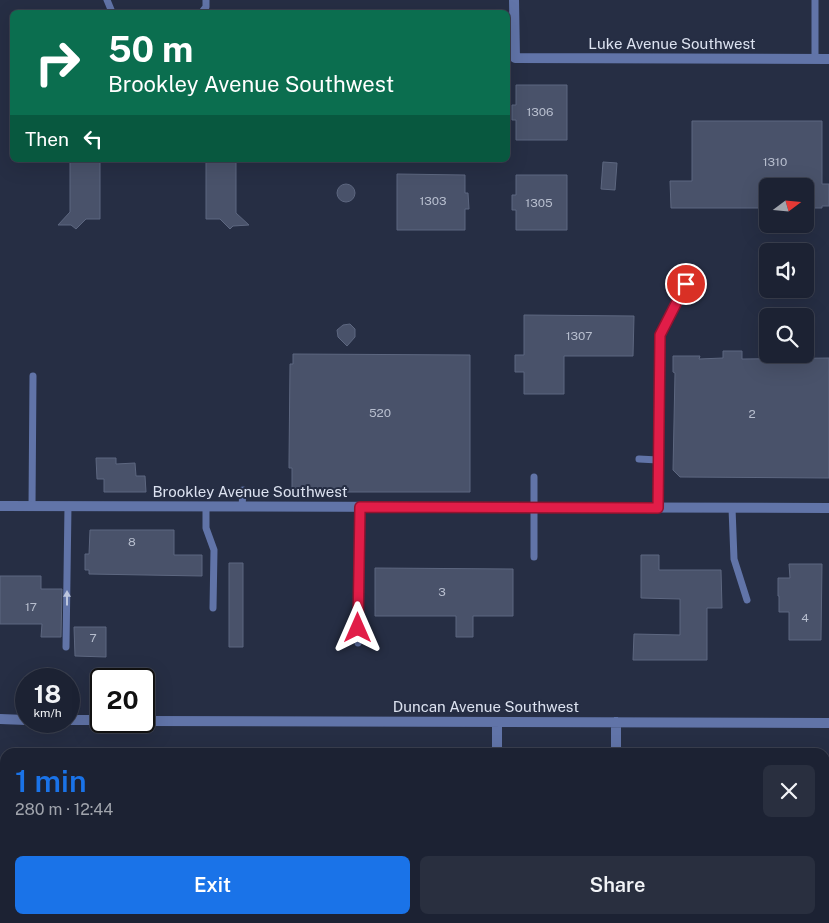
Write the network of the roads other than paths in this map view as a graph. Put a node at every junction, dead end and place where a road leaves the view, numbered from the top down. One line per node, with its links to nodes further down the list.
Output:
1 (514, 0): 3 (street, Luke Avenue Southwest)
2 (815, 0): 3 (lane)
3 (815, 59): 4 (street, Luke Avenue Southwest)
4 (829, 59)
5 (686, 284): 8 (lane)
6 (33, 376): 12 (lane)
7 (639, 459): 8 (lane)
8 (658, 460): 18 (lane)
9 (534, 477): 17 (lane)
10 (242, 490): 15 (lane)
11 (0, 506): 12 (street, Brookley Avenue Southwest)
12 (32, 506): 13 (street, Brookley Avenue Southwest)
13 (68, 506): 14 (street, Brookley Avenue Southwest); 25 (lane, one-way to 13)
14 (206, 506): 15 (street, Brookley Avenue Southwest); 23 (lane)
15 (242, 507): 16 (street, Brookley Avenue Southwest)
16 (360, 507): 17 (street, Brookley Avenue Southwest); 24 (lane)
17 (534, 508): 18 (street, Brookley Avenue Southwest); 21 (lane)
18 (658, 508): 19 (street, Brookley Avenue Southwest)
19 (732, 508): 20 (street, Brookley Avenue Southwest); 22 (lane)
20 (829, 508)
21 (534, 557)
22 (747, 600)
23 (212, 608)
24 (358, 643)
25 (66, 647)
26 (0, 720): 27 (street)
27 (15, 720)
28 (155, 721): 29 (street, Duncan Avenue Southwest)
29 (497, 722): 30 (street, Duncan Avenue Southwest); 32 (street)
30 (616, 722): 31 (street, Duncan Avenue Southwest); 33 (street)
31 (829, 723)
32 (497, 748)
33 (616, 748)

